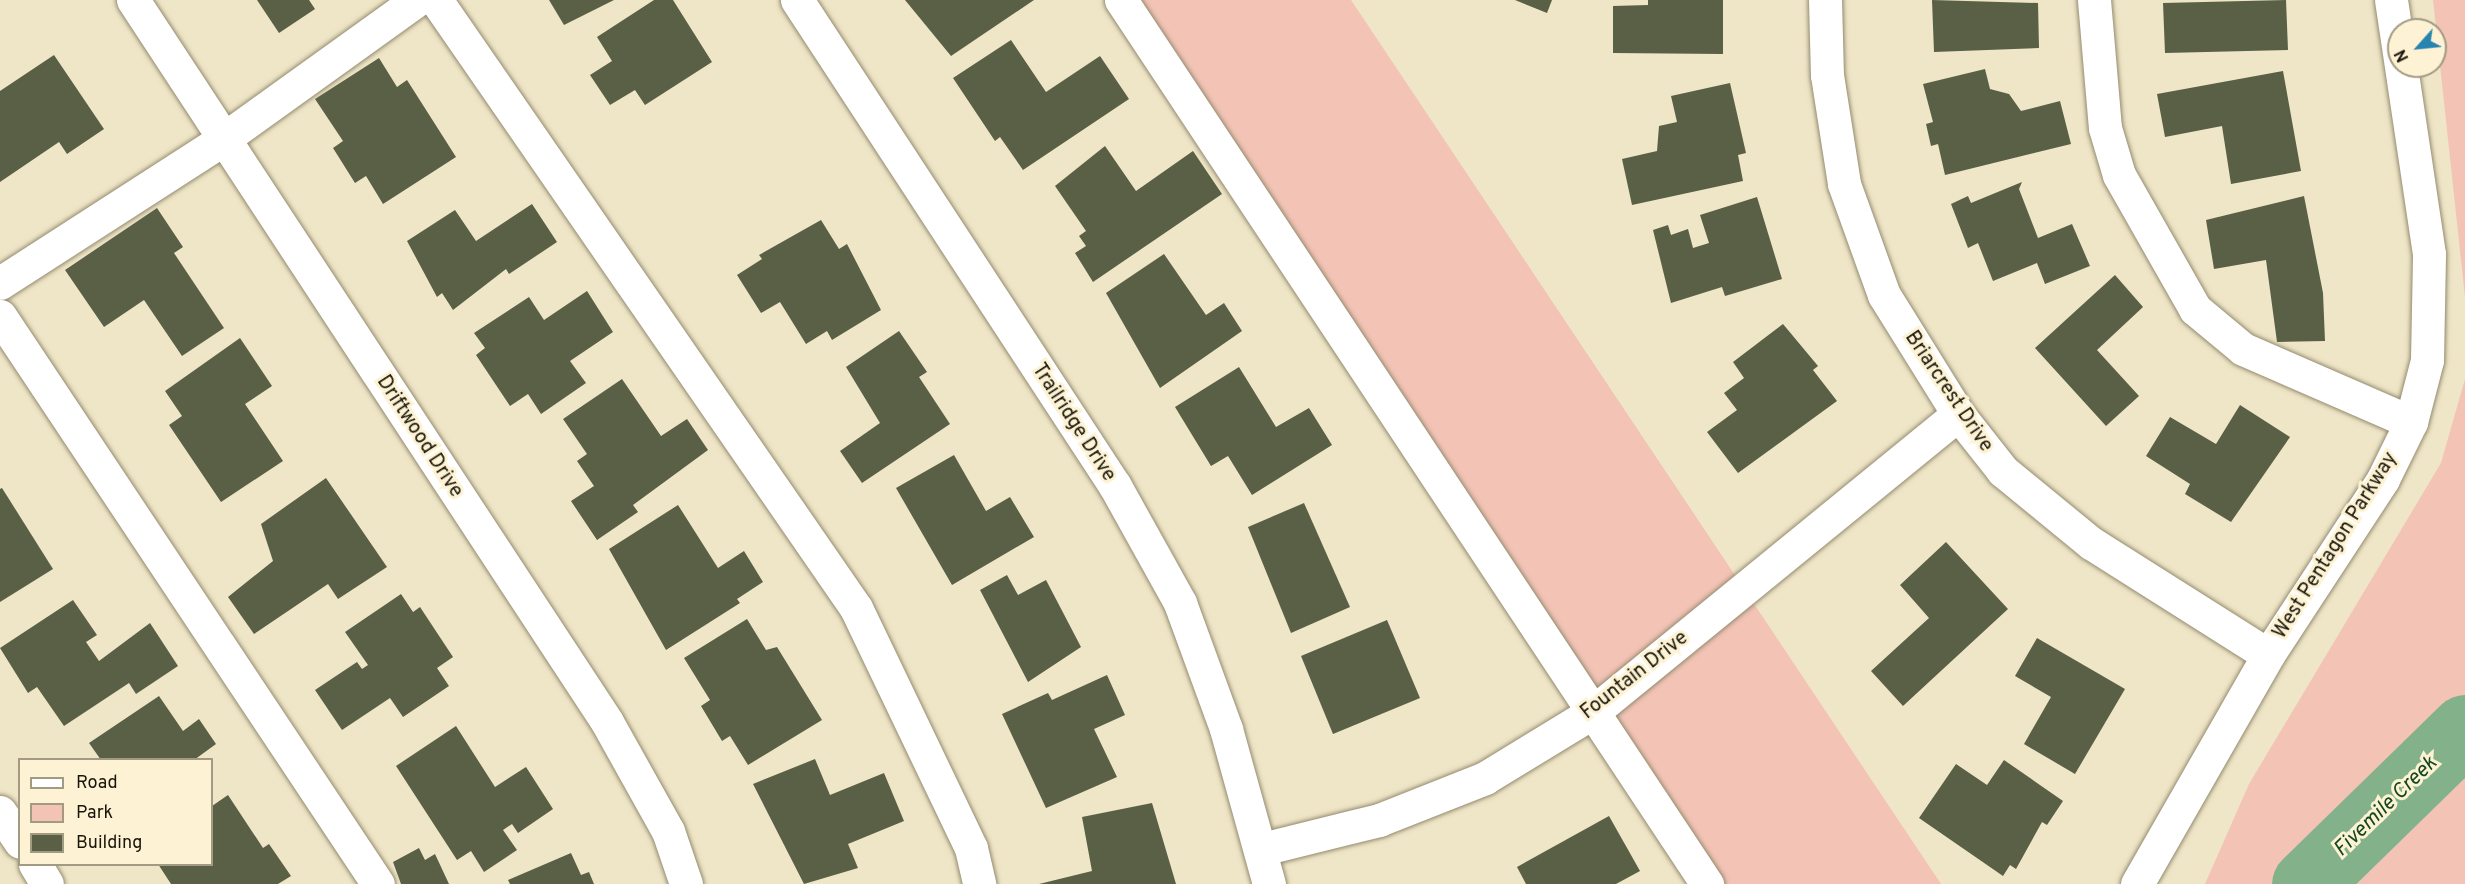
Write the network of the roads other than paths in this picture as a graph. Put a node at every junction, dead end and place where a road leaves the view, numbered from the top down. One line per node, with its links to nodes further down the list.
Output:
1 (133, 0): 9 (street, Driftwood Drive)
2 (417, 0): 9 (street)
3 (436, 0): 23 (street)
4 (797, 0): 18 (street, Trailridge Drive)
5 (1121, 0): 15 (street)
6 (1826, 0): 12 (street, Briarcrest Drive)
7 (2094, 0): 13 (street)
8 (2391, 0): 13 (street, West Pentagon Parkway)
9 (222, 140): 10 (street); 22 (street, Driftwood Drive)
10 (0, 283)
11 (0, 316): 21 (street)
12 (1958, 414): 14 (street, Briarcrest Drive); 15 (street, Fountain Drive)
13 (2411, 422): 14 (street, West Pentagon Parkway)
14 (2268, 655): 26 (street, West Pentagon Parkway)
15 (1593, 712): 18 (street, Fountain Drive); 25 (street)
16 (0, 812): 17 (street)
17 (18, 839)
18 (1262, 849): 24 (street, Trailridge Drive)
19 (35, 866): 20 (street)
20 (47, 884)
21 (378, 884)
22 (686, 884)
23 (979, 884)
24 (1269, 884)
25 (1707, 884)
26 (2138, 884)

